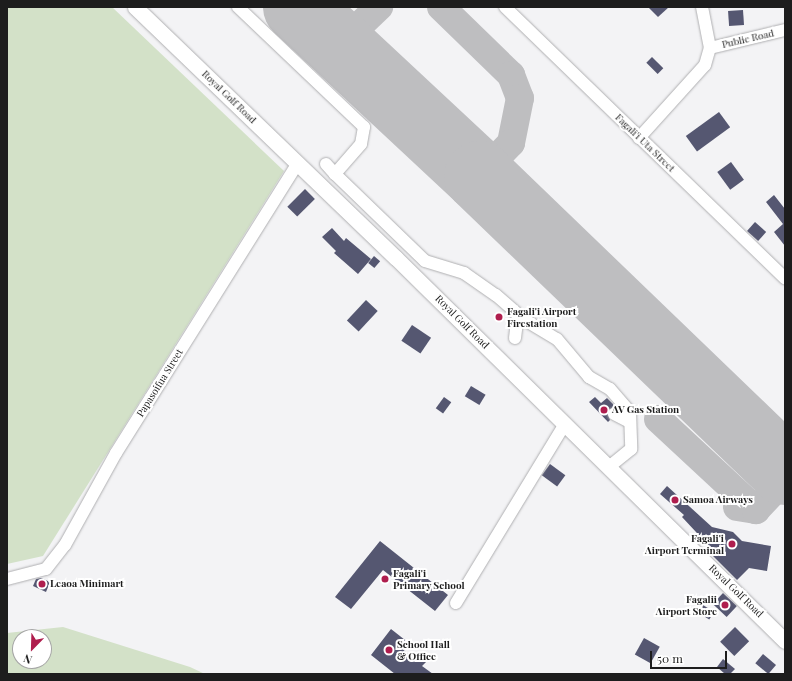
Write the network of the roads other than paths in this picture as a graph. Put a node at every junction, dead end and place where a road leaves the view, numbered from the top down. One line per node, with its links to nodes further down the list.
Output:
1 (135, 7): 8 (main road, Royal Golf Road)
2 (238, 7): 10 (street)
3 (505, 7): 7 (street, Fagali'i Uta Street)
4 (702, 7): 6 (street)
5 (785, 30): 6 (street, Public Road)
6 (710, 48): 7 (street)
7 (639, 138): 11 (street, Fagali'i Uta Street)
8 (297, 164): 16 (main road, Royal Golf Road); 18 (street, Papasoifua Street)
9 (326, 164): 10 (street)
10 (335, 174): 12 (street)
11 (785, 278)
12 (518, 315): 13 (street); 15 (street)
13 (515, 338)
14 (614, 414): 15 (street)
15 (630, 422): 17 (street)
16 (565, 424): 17 (main road, Royal Golf Road); 19 (street)
17 (609, 467): 20 (main road, Royal Golf Road)
18 (7, 579)
19 (456, 603)
20 (785, 641)

